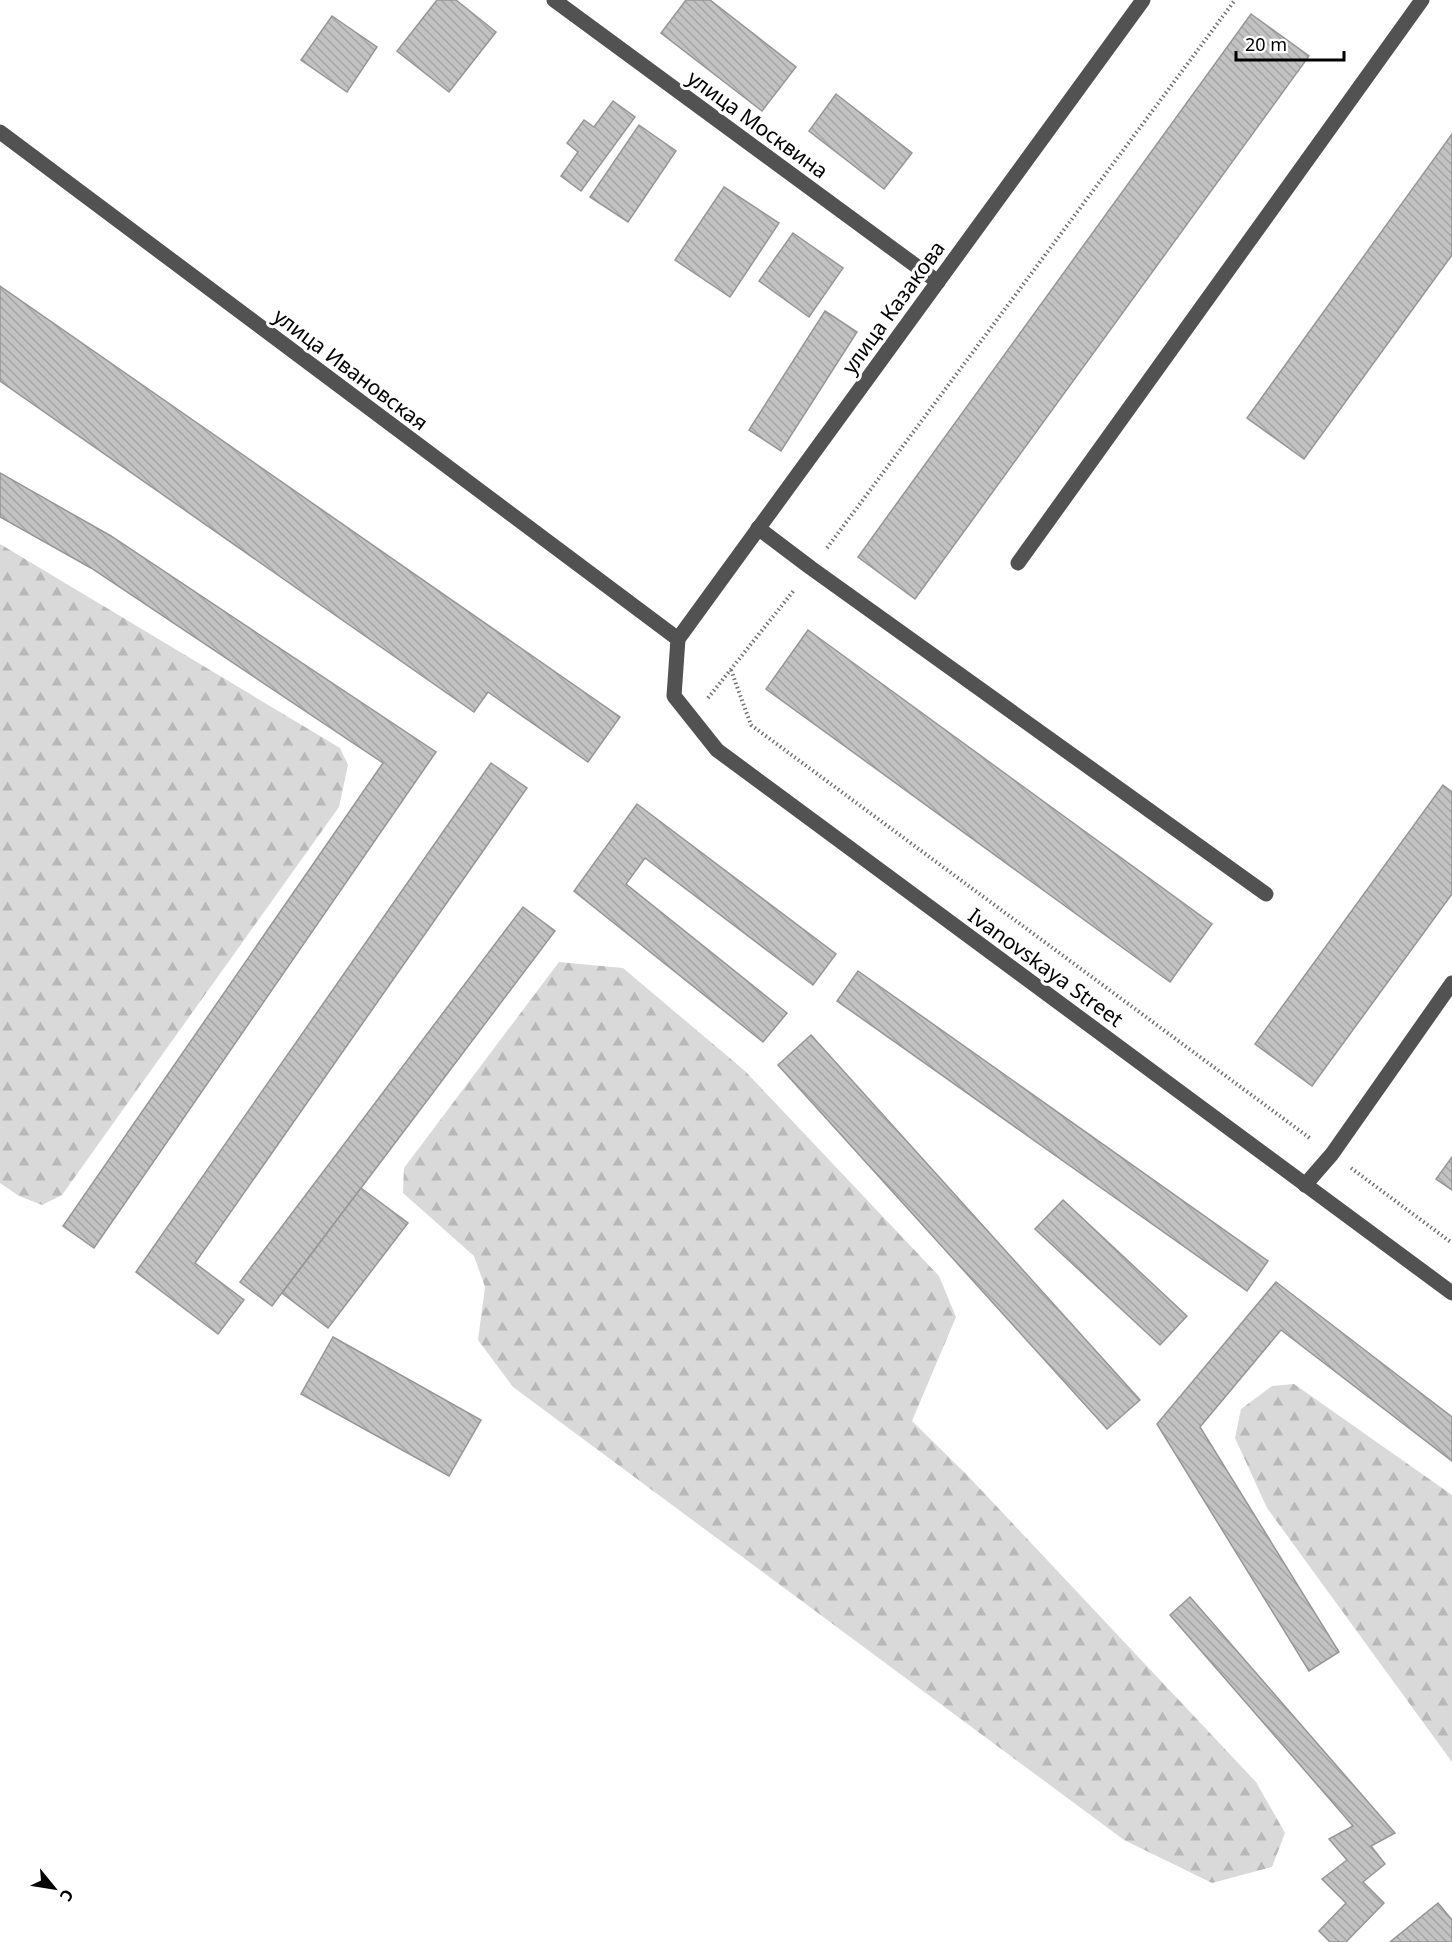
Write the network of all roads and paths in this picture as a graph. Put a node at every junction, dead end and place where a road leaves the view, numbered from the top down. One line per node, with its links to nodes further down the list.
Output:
1 (554, 0): 6 (street, улица Москвина)
2 (1235, 0): 9 (path)
3 (1422, 0): 8 (street)
4 (1140, 1): 6 (street, улица Казакова)
5 (0, 132): 10 (street, улица Ивановская)
6 (938, 282): 7 (street, улица Казакова)
7 (758, 528): 9 (street); 10 (street, улица Казакова)
8 (1018, 563)
9 (811, 568): 11 (path); 13 (street)
10 (678, 639): 12 (street, Ivanovskaya Street)
11 (731, 670): 12 (path); 15 (path)
12 (692, 718): 16 (street, Ivanovskaya Street)
13 (1266, 894)
14 (1452, 983): 15 (street)
15 (1332, 1154): 16 (street); 17 (path)
16 (1305, 1185): 18 (street, Ivanovskaya Street)
17 (1452, 1243)
18 (1452, 1293)

